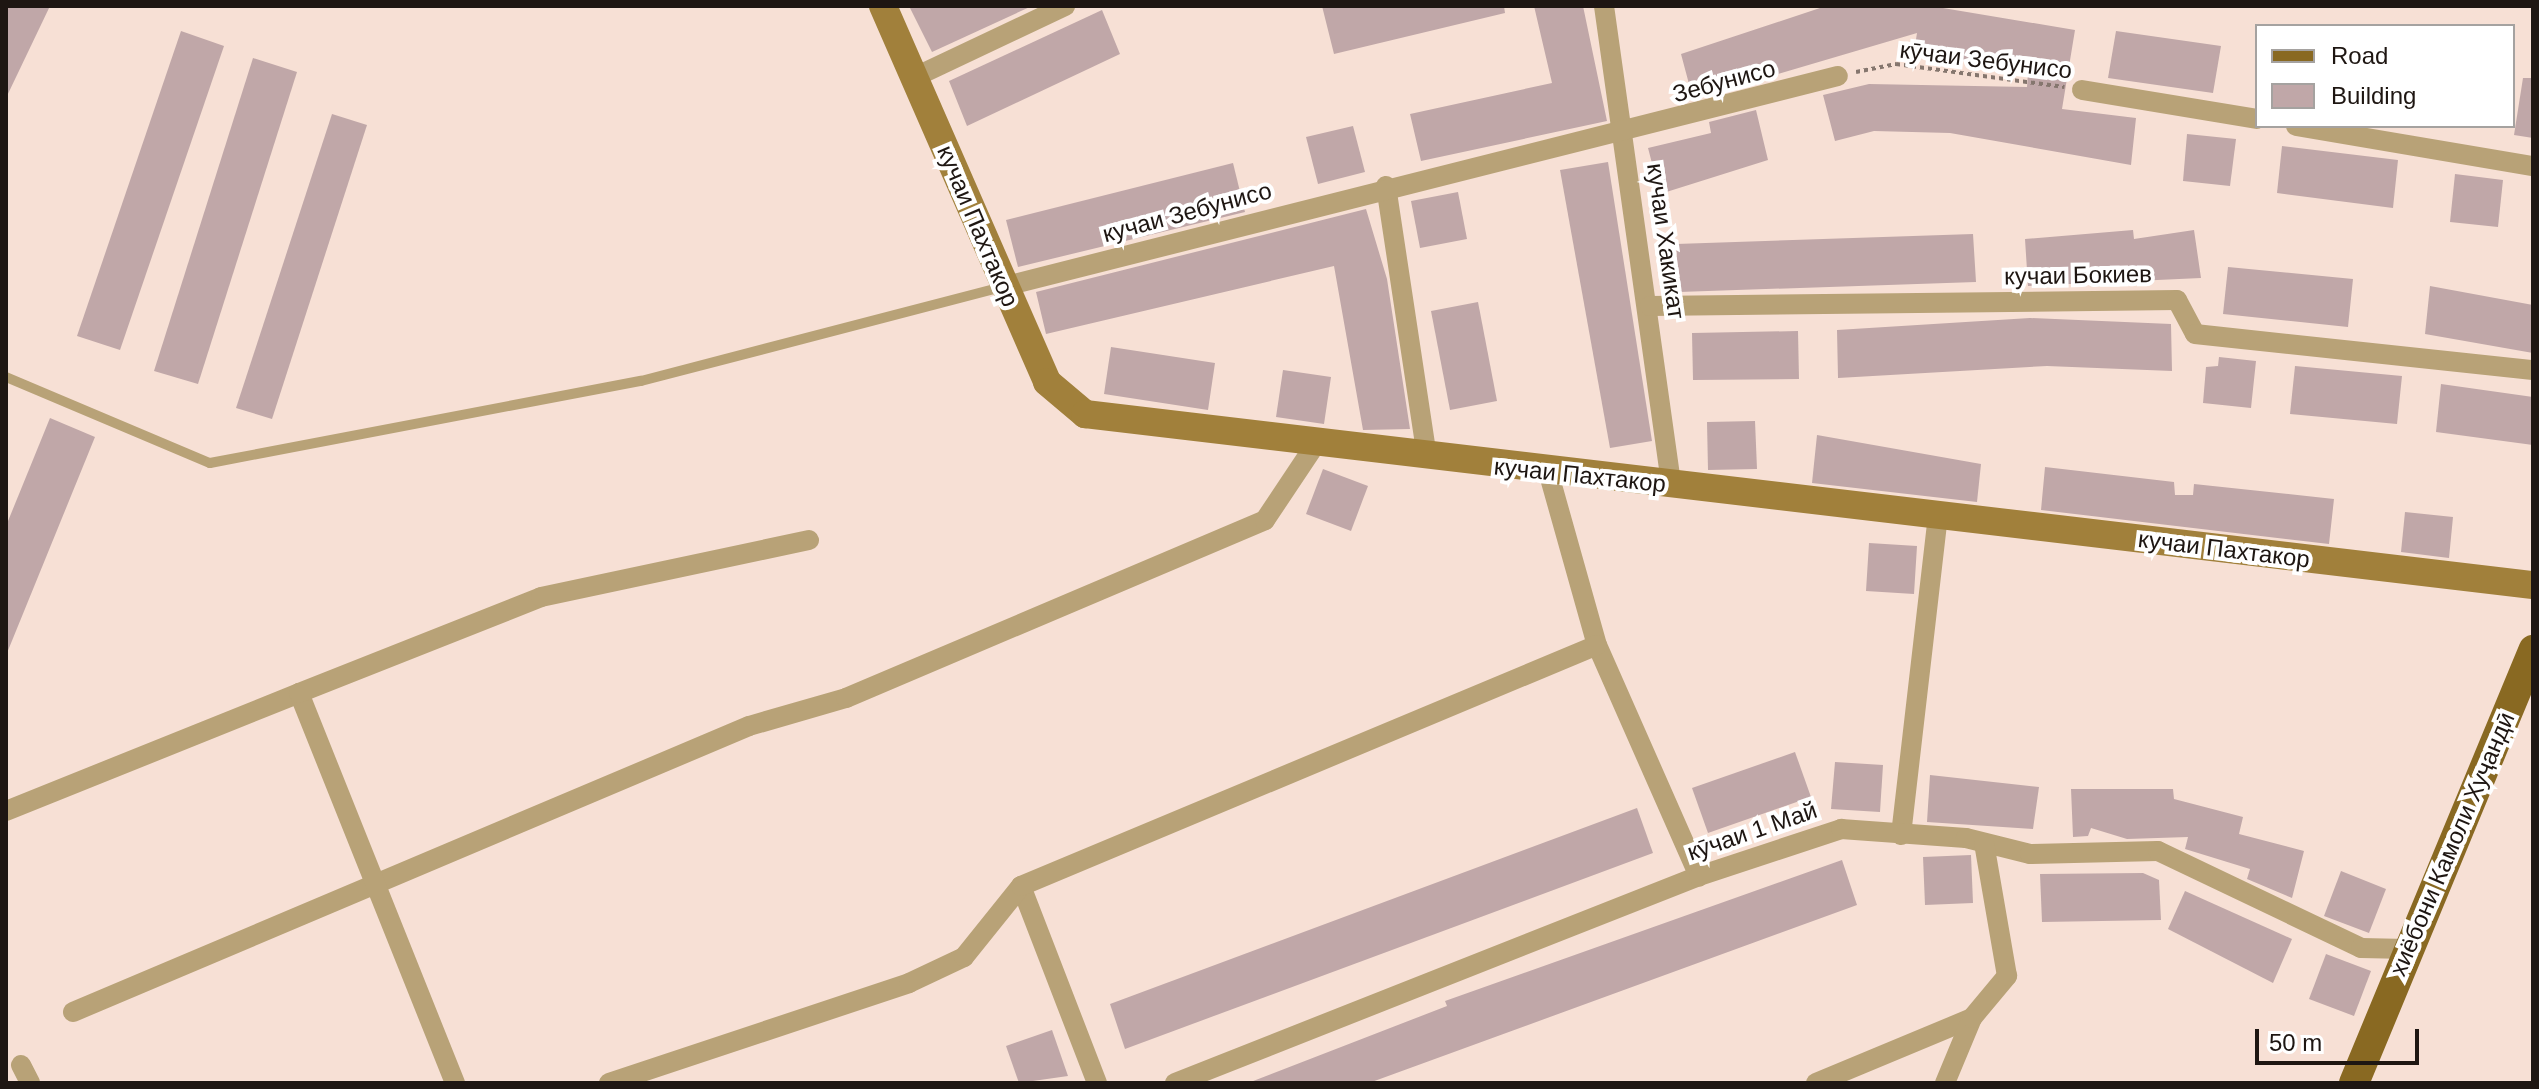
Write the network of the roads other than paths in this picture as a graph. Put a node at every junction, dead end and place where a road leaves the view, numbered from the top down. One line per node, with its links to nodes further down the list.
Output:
1 (883, 6): 5 (main road, кучаи Пахтакор)
2 (1065, 6): 5 (street)
3 (1604, 6): 9 (street, кучаи Хакикат)
4 (1838, 76): 9 (street, Зебунисо)
5 (915, 77): 12 (main road, кучаи Пахтакор)
6 (2082, 90): 7 (street)
7 (2255, 119)
8 (2308, 128): 10 (street)
9 (1624, 135): 11 (street, кучаи Зебунисо); 13 (street, кучаи Хакикат)
10 (2533, 166)
11 (1386, 186): 12 (street, кучаи Зебунисо); 17 (street)
12 (1002, 287): 15 (lane); 16 (main road, кучаи Пахтакор)
13 (1650, 306): 14 (street, кучаи Бокиев); 19 (street, кучаи Хакикат)
14 (2533, 370)
15 (6, 377)
16 (1315, 445): 17 (main road, кучаи Пахтакор); 31 (street)
17 (1427, 457): 18 (main road, кучаи Пахтакор)
18 (1548, 471): 19 (main road, кучаи Пахтакор); 23 (street)
19 (1671, 485): 20 (main road, кучаи Пахтакор)
20 (1938, 515): 22 (main road, кучаи Пахтакор); 27 (street)
21 (809, 540): 25 (street)
22 (2533, 585)
23 (1597, 645): 29 (street); 30 (street)
24 (2533, 650): 32 (main road, хиёбони Камоли Хуҷандӣ)
25 (299, 693): 26 (street); 31 (street)
26 (6, 811)
27 (1901, 835): 28 (street, кӯчаи 1 Май); 29 (street, кӯчаи 1 Май)
28 (1984, 843): 32 (street, кӯчаи 1 Май); 34 (street)
29 (1699, 876): 38 (street, кӯчаи 1 Май)
30 (1021, 886): 36 (street); 37 (street)
31 (375, 888): 33 (street); 35 (street)
32 (2407, 949): 41 (main road, хиёбони Камоли Хуҷандӣ)
33 (73, 1012)
34 (1972, 1018): 39 (street); 40 (street)
35 (455, 1083)
36 (609, 1083)
37 (1097, 1083)
38 (1175, 1083)
39 (1816, 1083)
40 (1945, 1083)
41 (2354, 1083)

